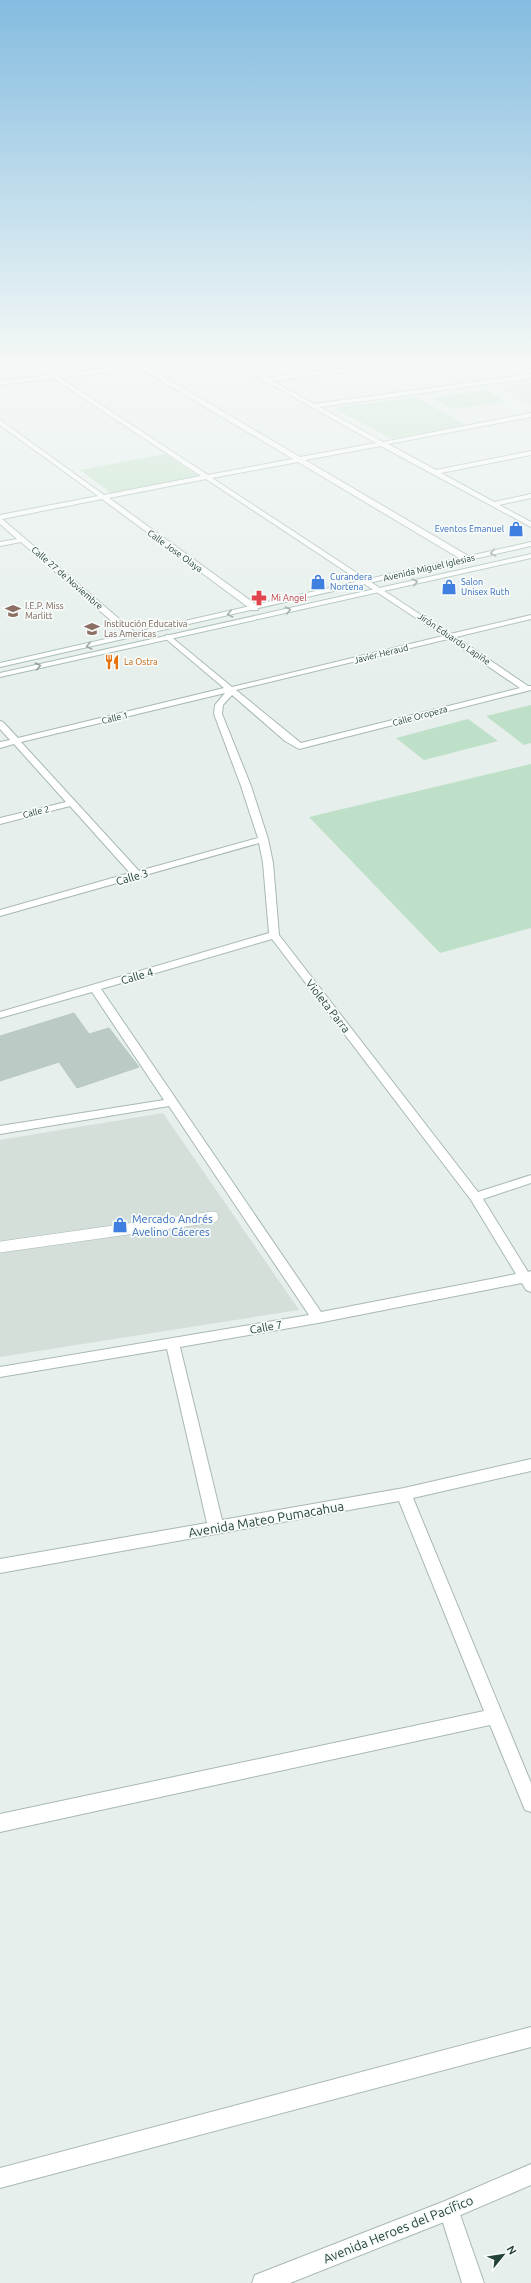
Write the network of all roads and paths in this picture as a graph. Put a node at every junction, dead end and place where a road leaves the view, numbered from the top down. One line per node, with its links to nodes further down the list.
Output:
1 (57, 465): 10 (street, Calle Jose Olaya)
2 (186, 465): 8 (street, Jirón Eduardo Lapiñe)
3 (276, 465): 8 (street)
4 (307, 465): 18 (street)
5 (422, 465): 7 (street)
6 (473, 465): 7 (street)
7 (436, 472): 11 (street)
8 (206, 478): 10 (street); 19 (street, Jirón Eduardo Lapiñe)
9 (531, 496): 11 (street)
10 (102, 498): 12 (street); 21 (street, Calle Jose Olaya)
11 (493, 504): 13 (street)
12 (0, 519): 14 (street, Calle 27 de Noviembre)
13 (531, 524)
14 (22, 540): 15 (street); 23 (street, Calle 27 de Noviembre)
15 (0, 544)
16 (531, 544): 18 (street, Avenida Miguel Iglesias, one-way to 18)
17 (531, 556): 20 (street, Avenida Miguel Iglesias, one-way to 17)
18 (467, 560): 19 (street, Avenida Miguel Iglesias)
19 (369, 582): 20 (street, Jirón Eduardo Lapiñe); 21 (street, Avenida Miguel Iglesias)
20 (381, 590): 24 (street, Avenida Miguel Iglesias, one-way to 20); 25 (street, Jirón Eduardo Lapiñe)
21 (255, 608): 23 (street, Avenida Miguel Iglesias, one-way to 23)
22 (531, 617): 25 (street, Javier Heraud)
23 (134, 636): 26 (street, Avenida Miguel Iglesias, one-way to 26)
24 (169, 637): 27 (street, Avenida Miguel Iglesias, one-way to 24); 29 (street)
25 (452, 637): 28 (street, Jirón Eduardo Lapiñe); 29 (street, Javier Heraud)
26 (1, 664)
27 (0, 675)
28 (529, 688): 29 (street, Calle Oropeza)
29 (231, 691): 31 (street, Calle 1); 35 (street)
30 (0, 724): 31 (street)
31 (16, 741): 32 (street, Calle 1); 33 (street)
32 (0, 745)
33 (72, 803): 34 (street, Calle 2); 36 (street)
34 (0, 821)
35 (263, 839): 36 (street, Calle 3); 38 (street)
36 (137, 875): 37 (street, Calle 3)
37 (0, 913)
38 (274, 935): 39 (street, Calle 4); 44 (street, Violeta Parra)
39 (95, 988): 40 (street, Calle 4); 41 (street)
40 (0, 1015)
41 (172, 1102): 42 (street); 48 (street)
42 (0, 1130)
43 (531, 1179): 44 (street)
44 (475, 1197): 47 (street, Violeta Parra)
45 (214, 1217): 46 (lane)
46 (0, 1248)
47 (529, 1280): 48 (street, Calle 7)
48 (318, 1318): 49 (street, Calle 7)
49 (172, 1343): 50 (street, Calle 7); 53 (street)
50 (0, 1372)
51 (531, 1465): 52 (street, Avenida Mateo Pumacahua)
52 (404, 1494): 53 (street, Avenida Mateo Pumacahua); 55 (street)
53 (216, 1528): 54 (street, Avenida Mateo Pumacahua)
54 (0, 1566)
55 (495, 1716): 56 (street); 57 (street)
56 (531, 1804)
57 (0, 1823)
58 (531, 2037): 60 (street)
59 (531, 2174): 61 (street, Avenida Heroes del Pacífico)
60 (0, 2178)
61 (449, 2210): 62 (street, Avenida Heroes del Pacífico); 63 (street)
62 (264, 2283)
63 (473, 2283)

